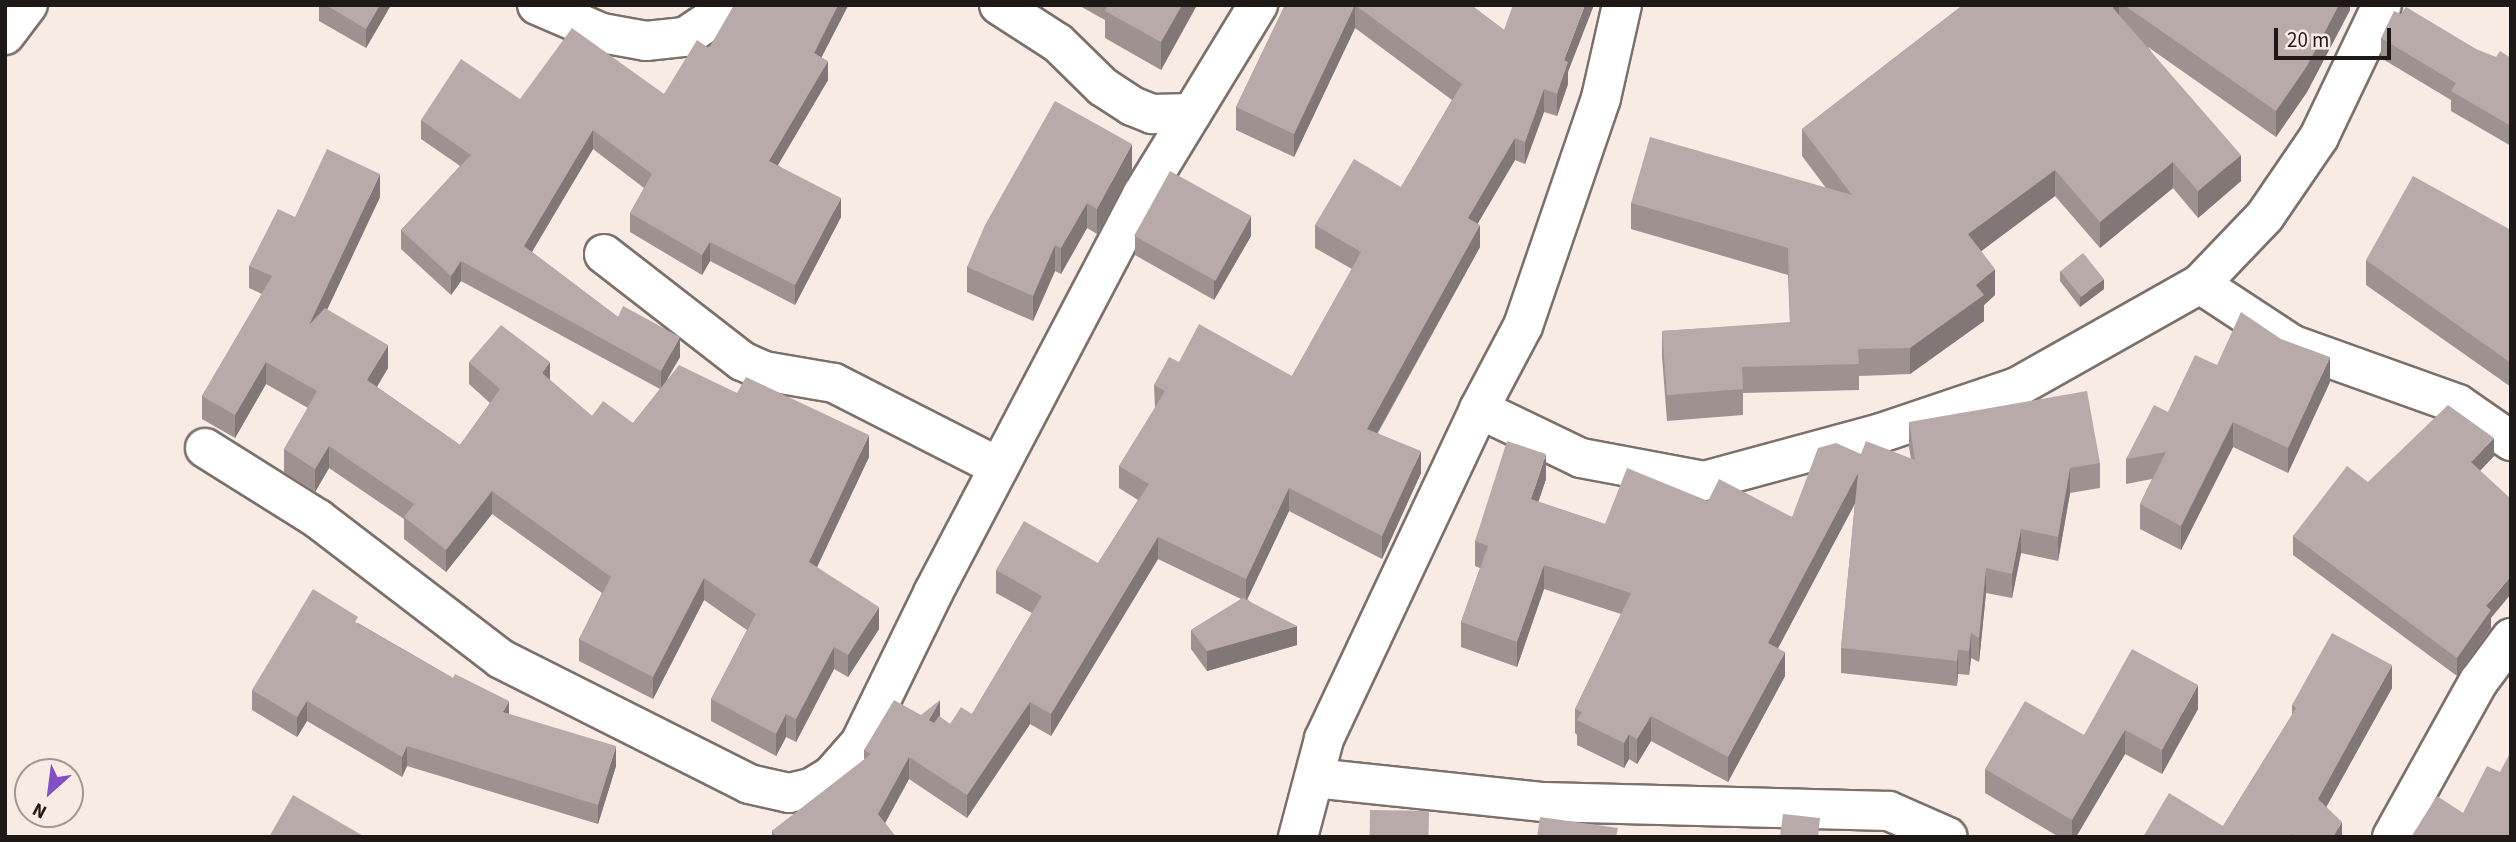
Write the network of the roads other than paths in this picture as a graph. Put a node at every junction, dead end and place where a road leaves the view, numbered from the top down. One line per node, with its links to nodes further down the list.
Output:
1 (28, 5): 8 (street)
2 (537, 5): 3 (street)
3 (721, 5)
4 (999, 5): 9 (street)
5 (1258, 5): 9 (street)
6 (1622, 5): 12 (street)
7 (2382, 5): 11 (street)
8 (5, 35)
9 (1192, 113): 15 (street)
10 (604, 254): 15 (street)
11 (2200, 284): 12 (street); 13 (street)
12 (1479, 409): 17 (street)
13 (2511, 441)
14 (205, 448): 15 (street)
15 (999, 467)
16 (2511, 638): 20 (street)
17 (1314, 778): 18 (street); 19 (street)
18 (1298, 837)
19 (1948, 837)
20 (2392, 837)

